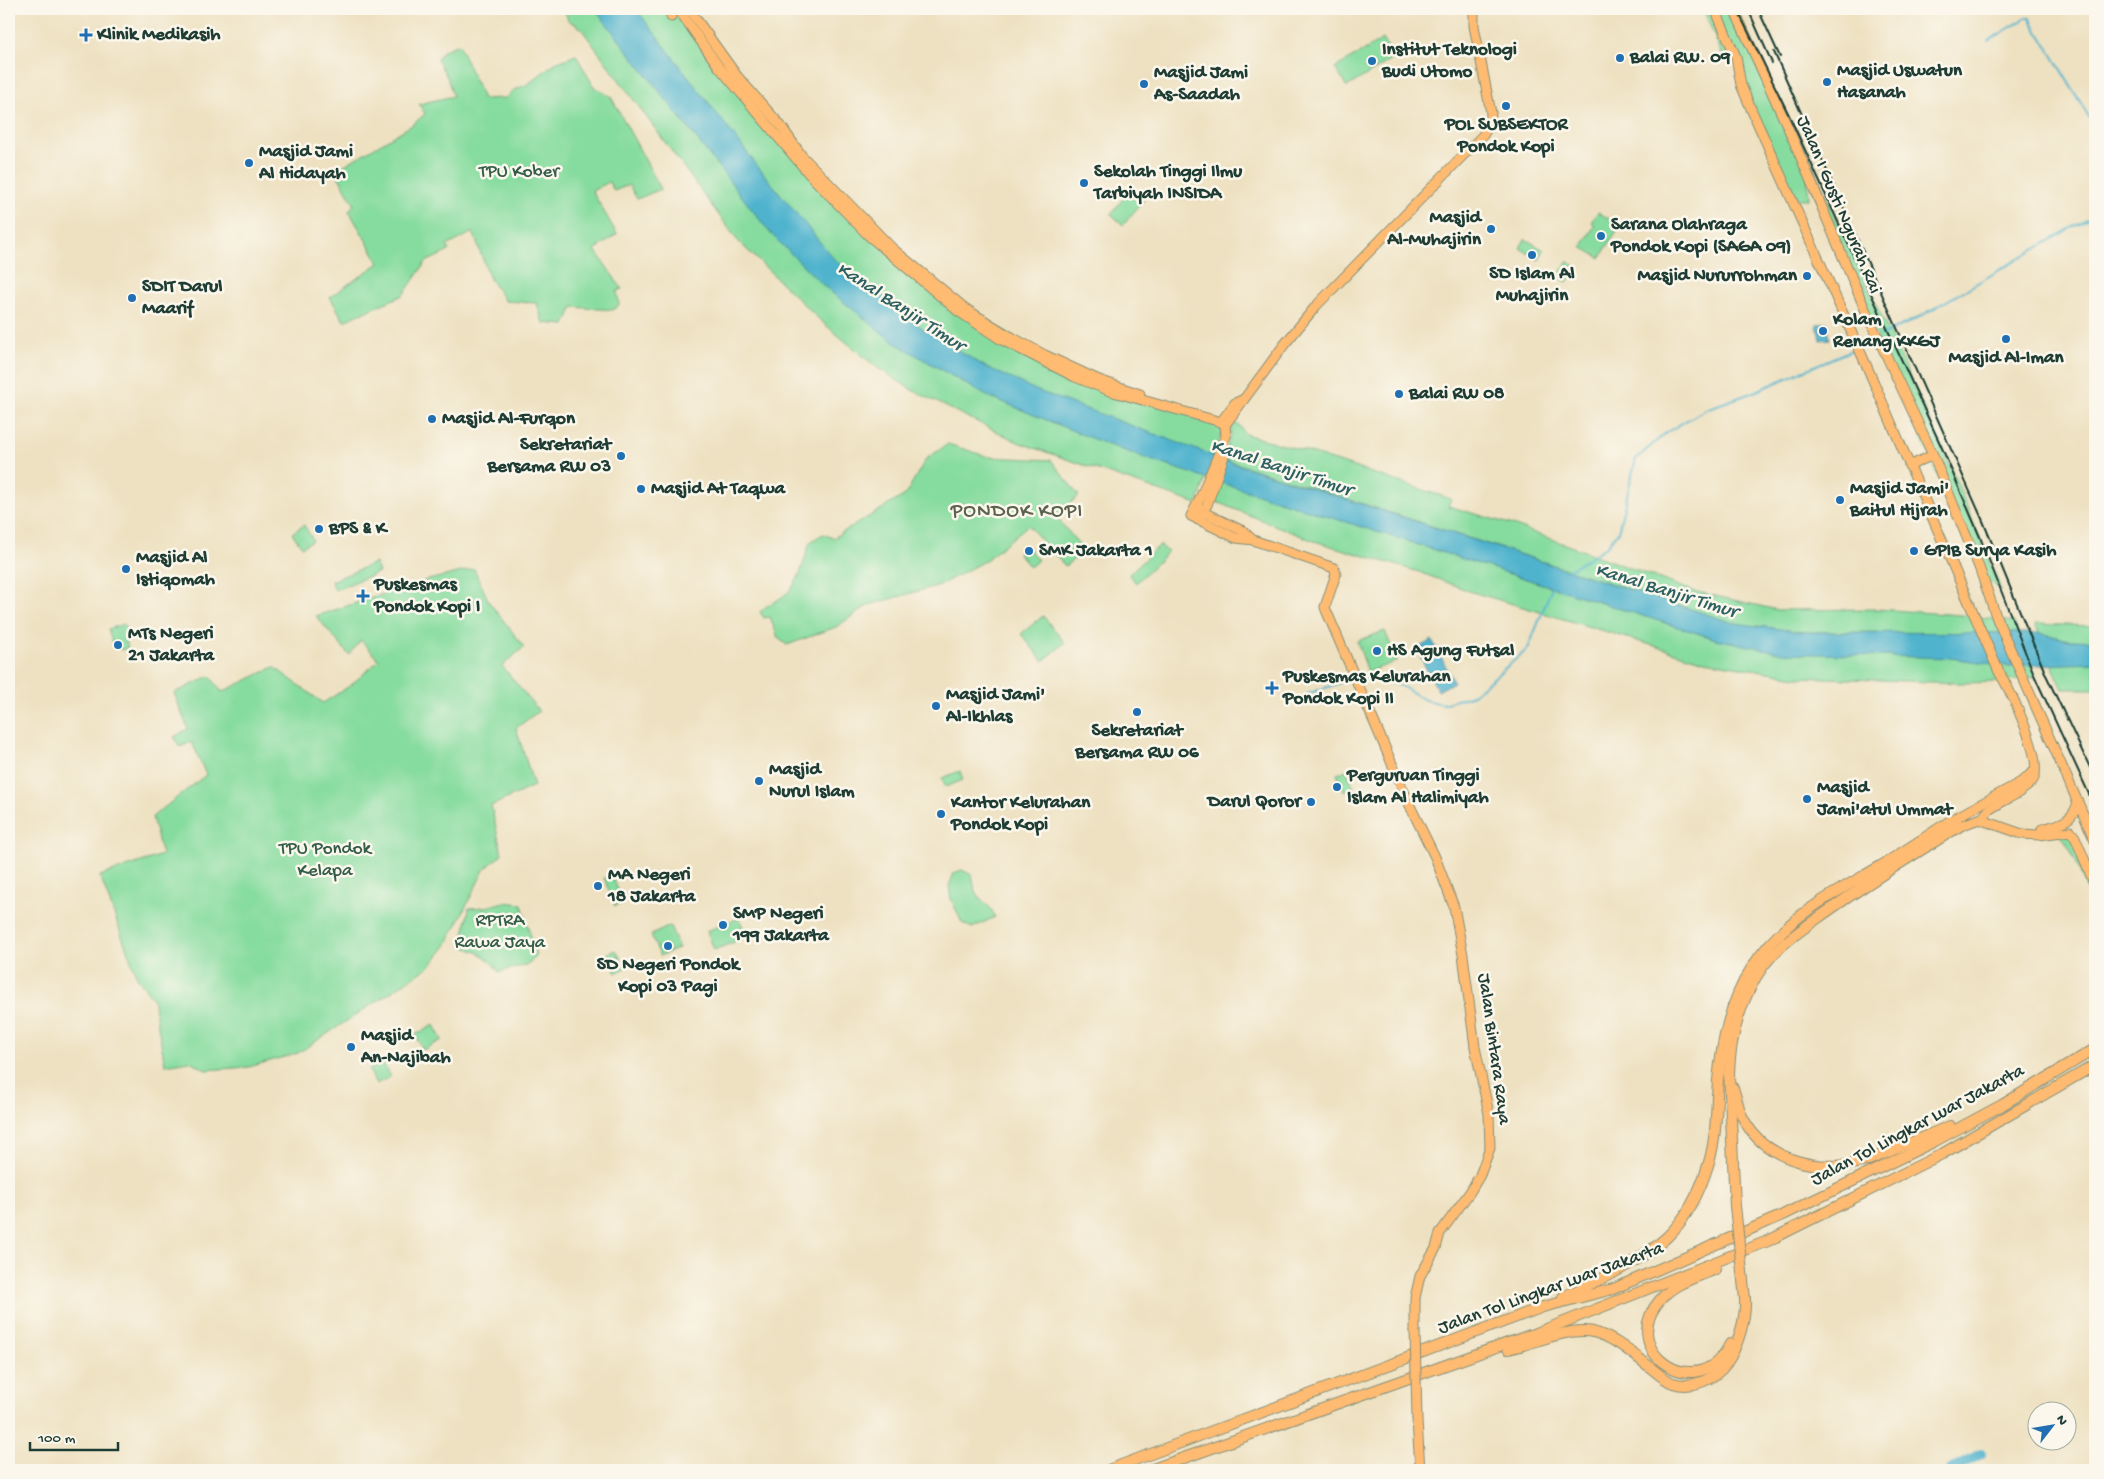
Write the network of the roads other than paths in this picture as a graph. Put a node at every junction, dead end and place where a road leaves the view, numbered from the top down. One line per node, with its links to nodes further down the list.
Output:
1 (678, 9): 6 (main road)
2 (690, 9): 6 (main road)
3 (1474, 9): 7 (main road)
4 (1715, 9): 9 (main road, Jalan I Gusti Ngurah Rai)
5 (1734, 9): 8 (main road, Jalan I Gusti Ngurah Rai)
6 (723, 64): 7 (main road)
7 (1225, 421): 10 (main road)
8 (1933, 456): 9 (main road); 13 (main road, Jalan I Gusti Ngurah Rai)
9 (1909, 466): 12 (main road, Jalan I Gusti Ngurah Rai)
10 (1203, 500): 11 (main road); 11 (main road)
11 (1197, 516): 31 (main road, Jalan Bintara Raya, bridge)
12 (2034, 758): 14 (main road, Jalan I Gusti Ngurah Rai); 15 (main road)
13 (2078, 801): 16 (main road); 17 (main road, Jalan I Gusti Ngurah Rai)
14 (1986, 820): 15 (main road); 16 (main road)
15 (1958, 822): 19 (highway); 22 (highway)
16 (2003, 828): 18 (main road)
17 (2095, 842)
18 (2095, 885)
19 (1724, 1044): 24 (highway); 27 (highway)
20 (2095, 1049): 23 (highway, Jalan Tol Lingkar Luar Jakarta)
21 (2095, 1064): 25 (highway, Jalan Tol Lingkar Luar Jakarta)
22 (1729, 1073): 23 (highway); 24 (highway)
23 (2002, 1105): 27 (highway, Jalan Tol Lingkar Luar Jakarta)
24 (1732, 1204): 26 (highway, bridge)
25 (1754, 1246): 26 (highway); 28 (highway, Jalan Tol Lingkar Luar Jakarta)
26 (1741, 1296): 28 (highway)
27 (1543, 1307): 29 (highway, Jalan Tol Lingkar Luar Jakarta)
28 (1478, 1355): 30 (highway, Jalan Tol Lingkar Luar Jakarta)
29 (1108, 1470)
30 (1150, 1470)
31 (1420, 1470)

